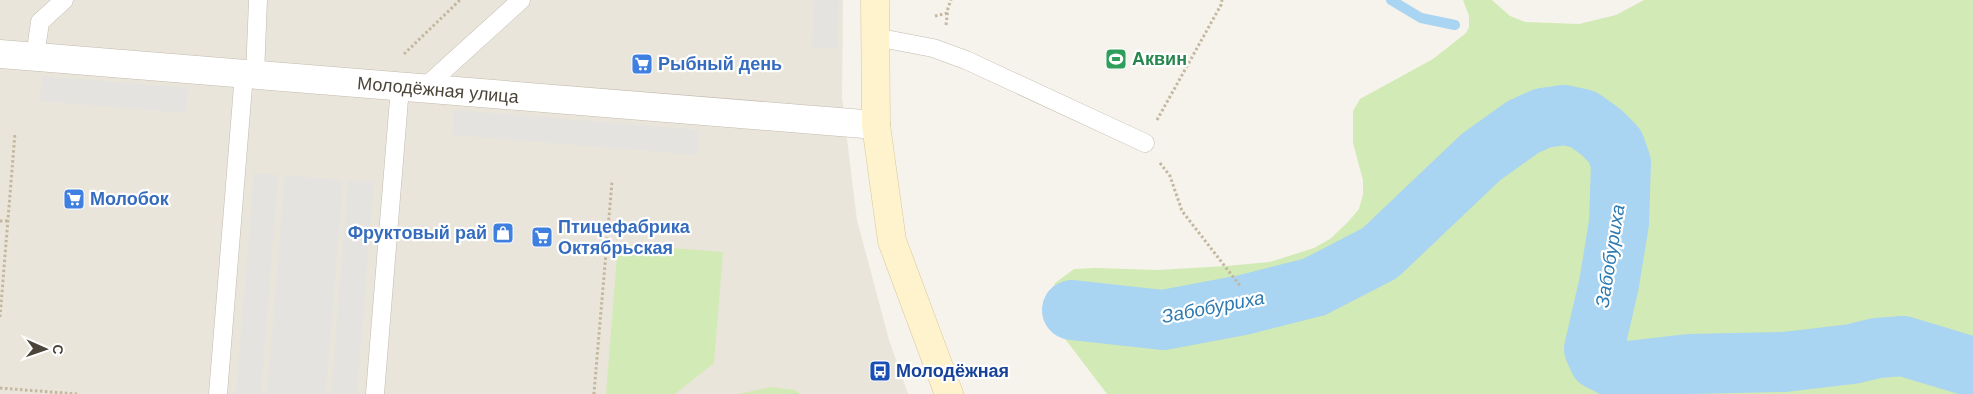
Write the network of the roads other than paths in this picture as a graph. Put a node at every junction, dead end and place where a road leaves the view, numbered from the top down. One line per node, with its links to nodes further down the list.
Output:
1 (64, 0): 7 (lane)
2 (258, 0): 8 (lane)
3 (521, 0): 9 (lane)
4 (875, 0): 5 (main road)
5 (875, 37): 10 (main road); 11 (lane)
6 (0, 54): 7 (street, Молодёжная улица)
7 (35, 57): 8 (street, Молодёжная улица)
8 (249, 74): 9 (street, Молодёжная улица); 12 (lane)
9 (412, 88): 10 (street, Молодёжная улица); 13 (lane)
10 (876, 125): 14 (main road)
11 (1144, 143)
12 (218, 394)
13 (375, 394)
14 (949, 394)

